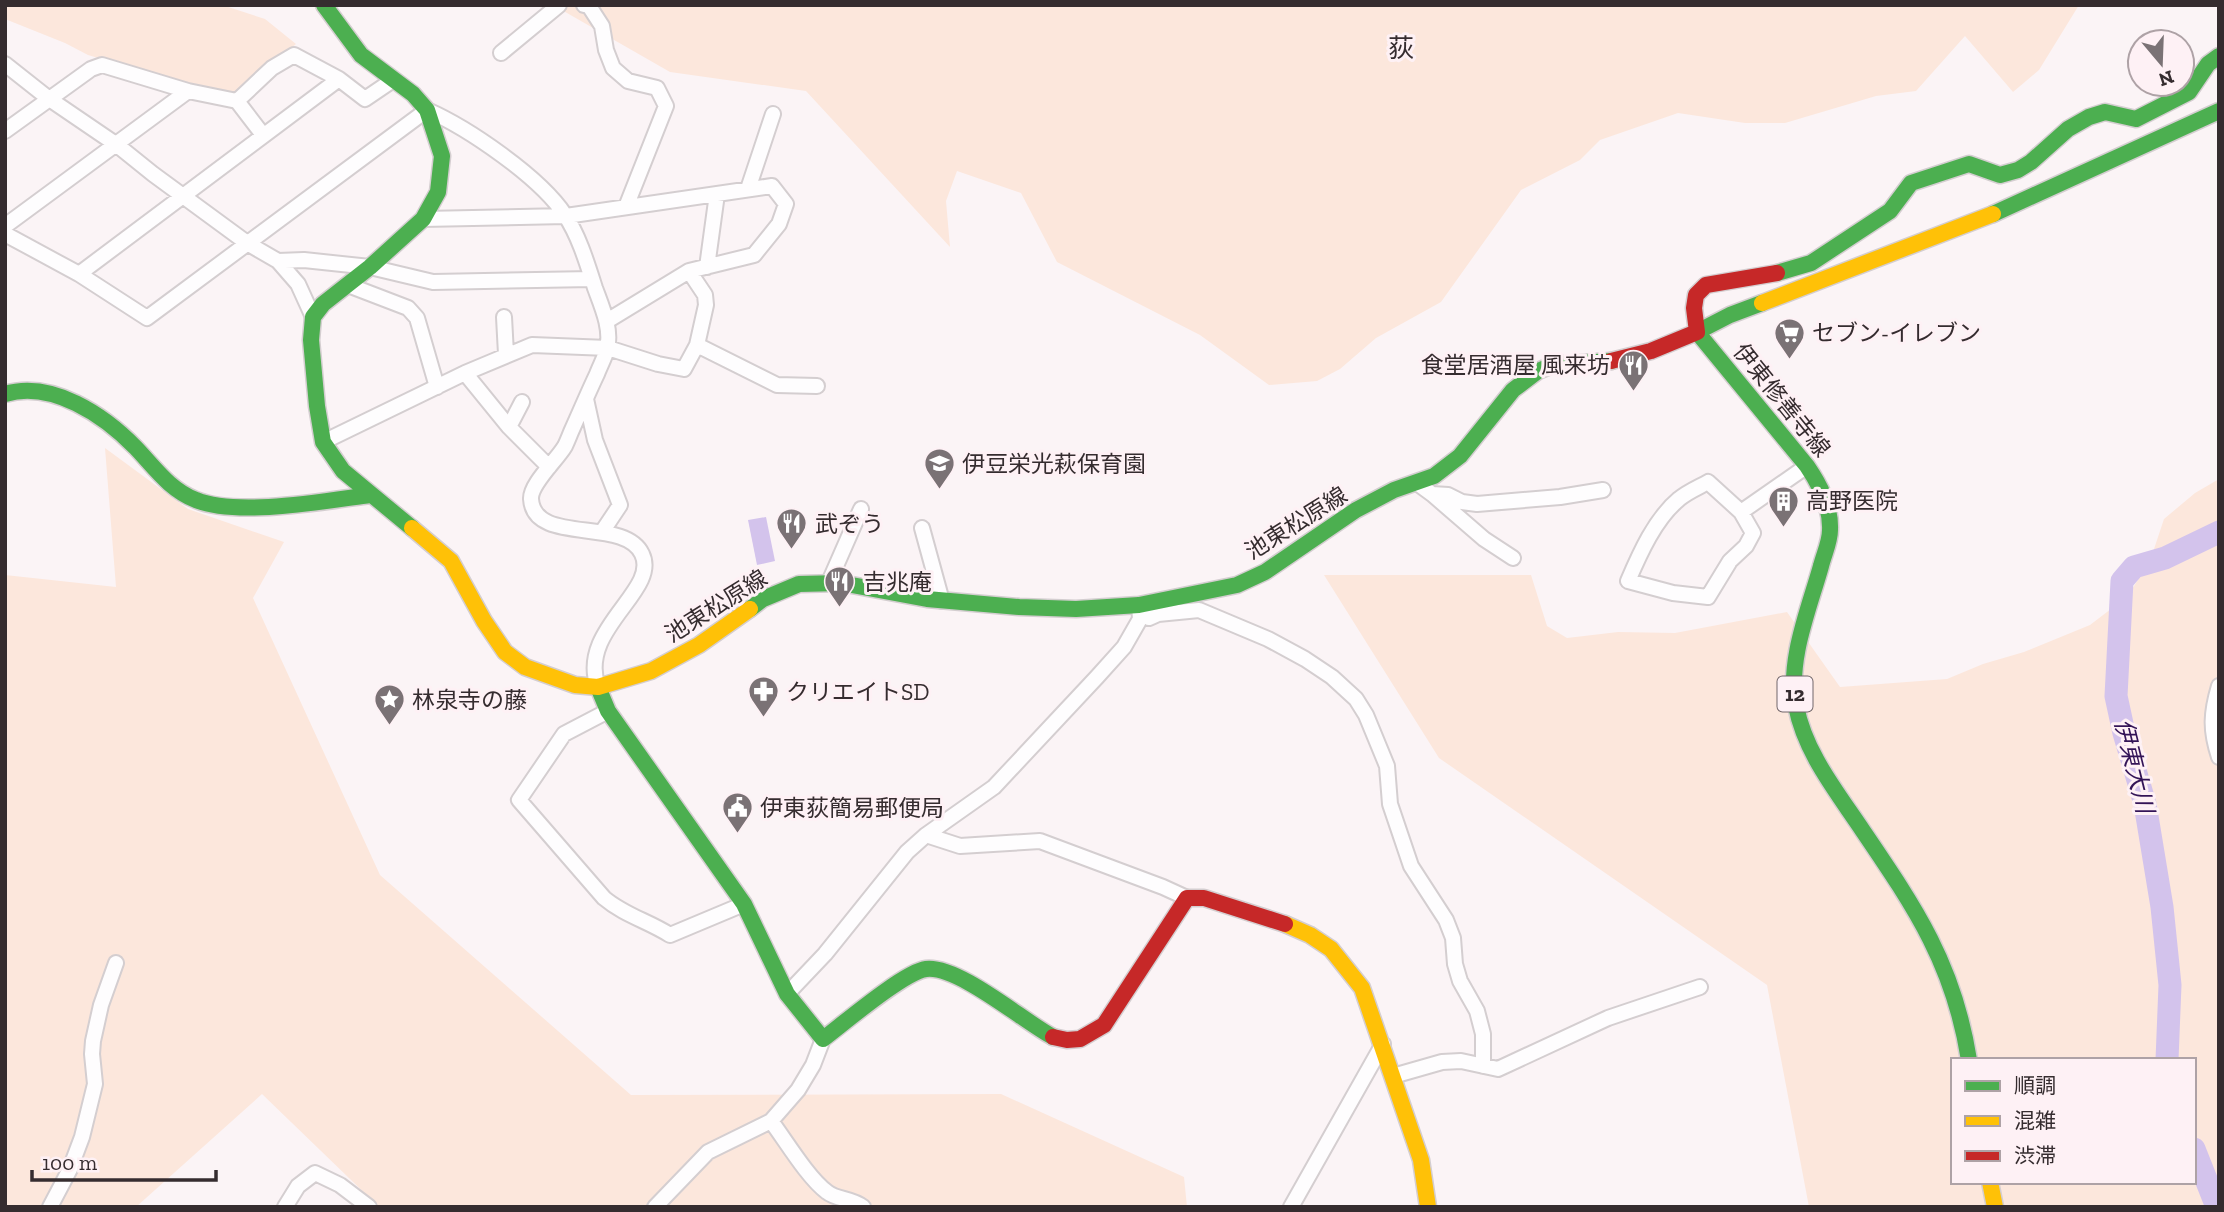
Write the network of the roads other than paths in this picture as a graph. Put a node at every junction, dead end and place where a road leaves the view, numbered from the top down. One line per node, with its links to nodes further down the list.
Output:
1 (324, 5): 8 (main road)
2 (559, 5): 4 (street)
3 (584, 5): 21 (street)
4 (501, 53)
5 (2219, 56): 37 (main road)
6 (5, 64): 10 (street)
7 (339, 79): 8 (street); 11 (street); 16 (street)
8 (393, 80): 12 (main road)
9 (188, 91): 10 (street); 11 (street); 17 (street)
10 (48, 98): 15 (street); 17 (street)
11 (237, 101): 16 (street)
12 (427, 110): 22 (street); 23 (main road); 26 (street)
13 (2219, 111): 37 (main road, 伊東修善寺線)
14 (773, 114): 18 (street)
15 (5, 131)
16 (263, 135): 20 (street)
17 (117, 145): 20 (street); 24 (street)
18 (748, 189): 19 (street); 29 (street)
19 (718, 194): 21 (street); 29 (street)
20 (183, 195): 26 (street); 31 (street)
21 (626, 207): 22 (street)
22 (566, 216): 23 (street); 32 (street)
23 (423, 219): 28 (main road)
24 (5, 226)
25 (5, 234): 31 (street)
26 (247, 243): 27 (street); 31 (street)
27 (278, 261): 28 (street); 34 (street)
28 (370, 267): 32 (street); 33 (main road)
29 (708, 267): 30 (street)
30 (689, 271): 36 (street); 38 (street)
31 (79, 274)
32 (592, 279): 36 (street)
33 (348, 285): 34 (main road); 43 (street)
34 (313, 317): 48 (main road, 池東松原線)
35 (504, 317): 40 (street)
36 (607, 321): 39 (street)
37 (1697, 332): 49 (main road, 伊東修善寺線 / 12); 51 (main road, 池東松原線)
38 (697, 345): 39 (street); 42 (street)
39 (607, 348): 40 (street); 45 (street)
40 (506, 354): 41 (street)
41 (465, 373): 43 (street); 47 (street)
42 (817, 386)
43 (437, 387): 48 (street)
44 (5, 394): 54 (main road)
45 (586, 399): 50 (street); 58 (street)
46 (522, 402): 47 (street)
47 (509, 427): 50 (street)
48 (323, 442): 54 (main road, 池東松原線)
49 (1807, 466): 56 (street); 75 (main road, 伊東修善寺線 / 12)
50 (549, 467): 58 (street)
51 (1417, 483): 53 (street); 62 (main road, 池東松原線)
52 (1603, 490): 53 (street)
53 (1432, 494): 59 (street)
54 (370, 495): 64 (main road, 池東松原線)
55 (860, 509): 60 (street)
56 (1741, 512): 56 (street)
57 (922, 528): 61 (street)
58 (602, 532): 64 (street)
59 (1513, 558)
60 (829, 582): 61 (main road, 池東松原線); 64 (main road, 池東松原線)
61 (942, 601): 62 (main road, 池東松原線)
62 (1139, 605): 67 (street); 76 (street)
63 (2219, 686): 66 (street)
64 (598, 687): 65 (main road)
65 (608, 711): 69 (main road); 69 (street)
66 (2219, 757)
67 (926, 835): 68 (street); 72 (street)
68 (1187, 898): 73 (main road); 74 (main road)
69 (744, 904): 72 (main road)
70 (117, 963): 81 (street)
71 (1700, 987): 76 (street)
72 (787, 994): 73 (main road)
73 (823, 1038): 78 (street)
74 (1382, 1044): 77 (main road); 85 (street)
75 (1969, 1058)
76 (1483, 1066): 77 (street)
77 (1393, 1076): 86 (main road)
78 (771, 1121): 83 (street); 84 (street)
79 (1990, 1184): 87 (main road)
80 (367, 1206): 82 (street)
81 (50, 1207)
82 (285, 1207)
83 (655, 1207)
84 (863, 1207)
85 (1291, 1207)
86 (1428, 1207)
87 (1995, 1207)

